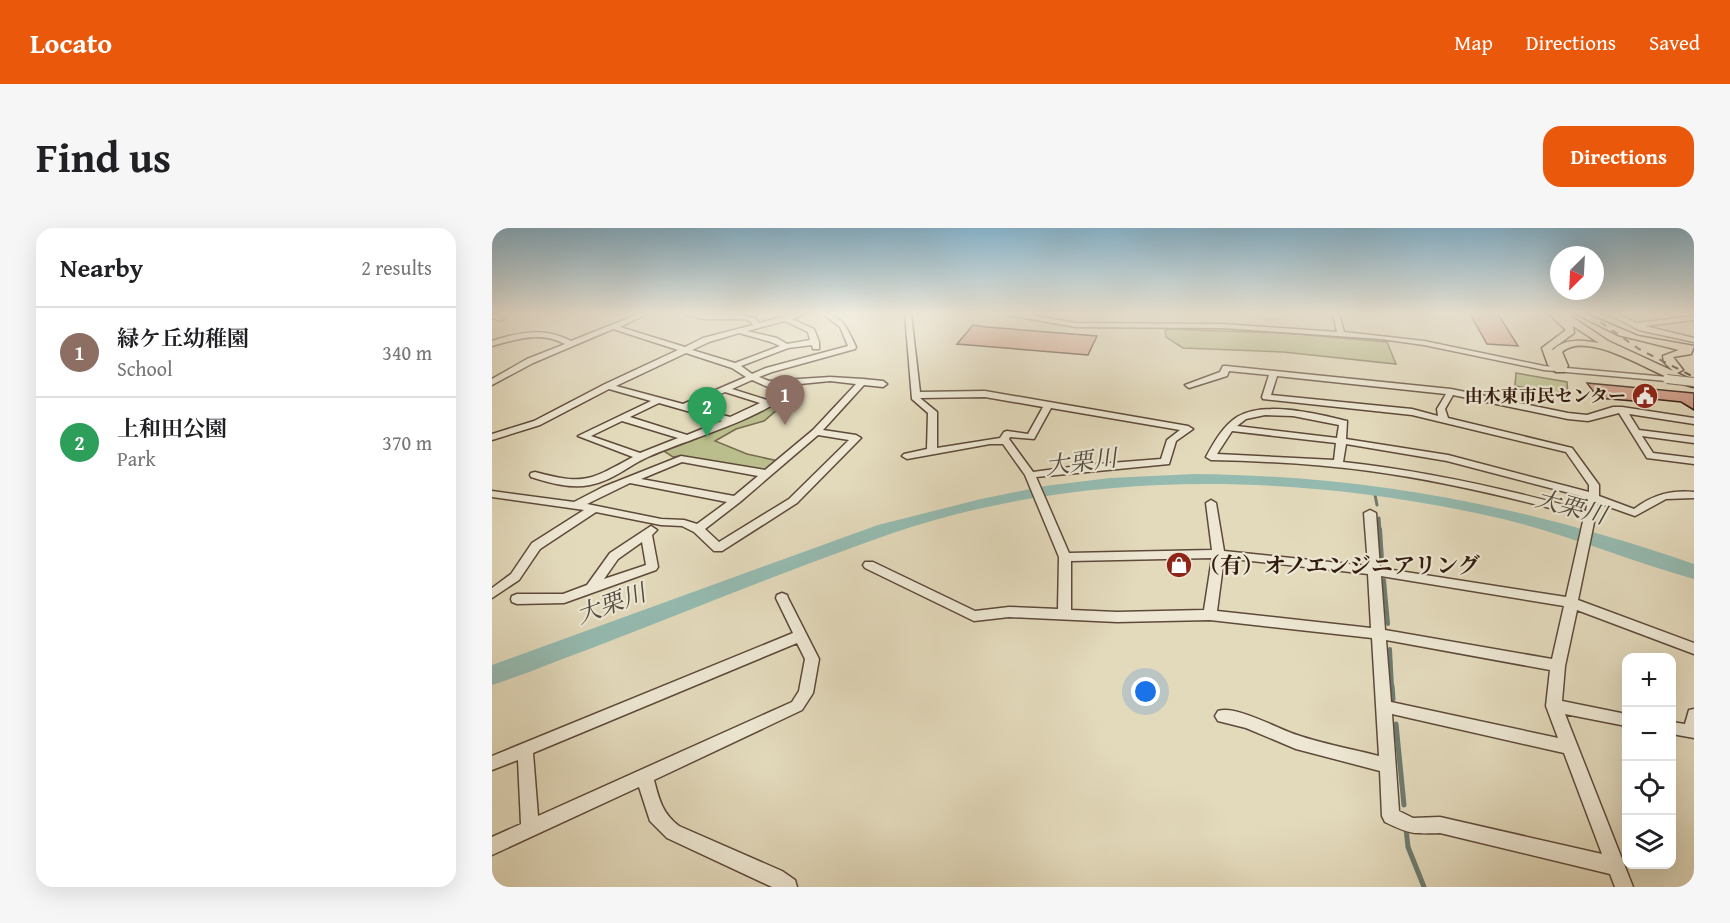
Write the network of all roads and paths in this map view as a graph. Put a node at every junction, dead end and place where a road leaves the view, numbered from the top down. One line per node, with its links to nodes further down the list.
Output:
1 (569, 345): 28 (street)
2 (670, 345): 16 (street)
3 (696, 345): 16 (street)
4 (795, 345): 15 (street)
5 (815, 345): 19 (street)
6 (851, 345): 19 (street)
7 (911, 345): 35 (street)
8 (1432, 345): 21 (street)
9 (1552, 345): 21 (main road)
10 (1564, 345): 21 (main road)
11 (1579, 345): 18 (main road)
12 (1610, 345): 18 (main road)
13 (1622, 345): 22 (main road)
14 (1665, 345): 17 (main road)
15 (786, 346): 20 (street)
16 (684, 349): 20 (street); 32 (street)
17 (1694, 351): 22 (main road)
18 (1629, 355): 29 (main road)
19 (816, 356): 24 (street)
20 (735, 366): 24 (street)
21 (1560, 370): 29 (street, bridge)
22 (1678, 370): 25 (main road)
23 (1272, 374): 31 (street); 34 (street); 42 (street)
24 (751, 377): 26 (street); 33 (street)
25 (1694, 377)
26 (798, 381): 27 (street); 37 (street)
27 (862, 381): 30 (street); 46 (street)
28 (492, 382)
29 (1694, 383)
30 (883, 384)
31 (1189, 385)
32 (608, 386): 36 (street); 48 (street)
33 (723, 389): 37 (street); 39 (street)
34 (1451, 392): 40 (street); 42 (street)
35 (917, 394): 38 (street); 53 (street)
36 (659, 400): 39 (street); 41 (street)
37 (768, 403): 43 (street)
38 (1048, 406): 51 (street); 61 (street)
39 (685, 407): 43 (street)
40 (1622, 410): 44 (street); 47 (street)
41 (622, 418): 49 (street); 55 (street)
42 (1443, 418): 66 (street)
43 (729, 420): 49 (street)
44 (1694, 421)
45 (1232, 428): 52 (street); 52 (street); 57 (street)
46 (816, 432): 59 (street); 74 (street)
47 (1635, 432): 50 (street); 56 (street)
48 (492, 437)
49 (687, 438): 55 (street)
50 (1694, 440)
51 (1003, 441): 53 (street); 61 (street)
52 (1341, 441): 57 (street); 66 (street)
53 (932, 451): 54 (street)
54 (907, 456)
55 (641, 457): 62 (street)
56 (1694, 461)
57 (1338, 464): 72 (street)
58 (564, 472): 62 (street)
59 (767, 474): 63 (street); 67 (street)
60 (535, 475): 62 (street)
61 (1030, 476): 77 (street)
62 (551, 479)
63 (628, 480): 67 (street); 69 (street)
64 (492, 494): 69 (street)
65 (1694, 495): 66 (street)
66 (1594, 497): 72 (street)
67 (736, 500): 74 (street)
68 (1212, 502): 76 (street)
69 (576, 505): 70 (street)
70 (594, 508): 73 (street); 81 (street)
71 (1370, 513): 79 (street)
72 (1588, 517): 84 (street)
73 (661, 522): 74 (street); 75 (street)
74 (698, 528)
75 (646, 535): 80 (street); 80 (street)
76 (1219, 555): 77 (street); 79 (street); 86 (street)
77 (1065, 557): 85 (street)
78 (869, 565): 85 (street)
79 (1374, 571): 84 (street); 87 (street)
80 (591, 589): 83 (street)
81 (492, 594)
82 (782, 598): 88 (street)
83 (517, 599)
84 (1572, 603): 89 (street); 90 (street)
85 (1064, 615): 86 (street)
86 (1210, 615): 87 (street)
87 (1378, 634): 90 (street); 91 (street)
88 (800, 636): 98 (street); 101 (street)
89 (1694, 649)
90 (1558, 666): 92 (street)
91 (1382, 706): 97 (street); 100 (street)
92 (1554, 706): 95 (street); 97 (street)
93 (1694, 715): 96 (street)
94 (1223, 717): 100 (street)
95 (1622, 719)
96 (1676, 729)
97 (1570, 747): 104 (street)
98 (525, 749): 99 (street); 102 (street)
99 (492, 763)
100 (1386, 765): 104 (street)
101 (645, 776): 102 (street); 105 (street)
102 (530, 828): 103 (street)
103 (492, 846)
104 (1616, 866): 106 (street)
105 (788, 887)
106 (1624, 887)

